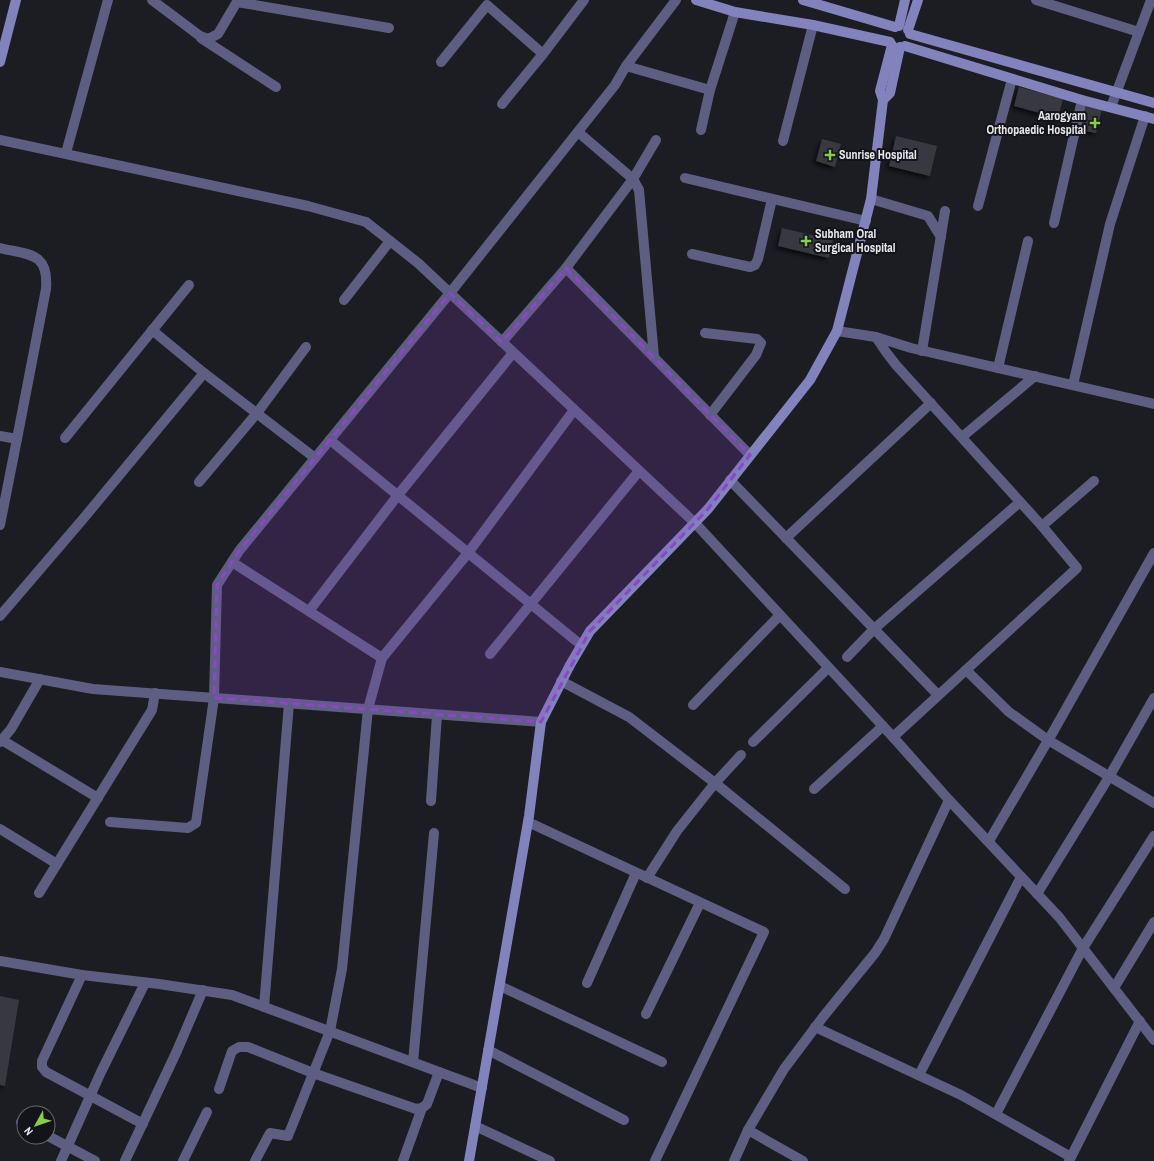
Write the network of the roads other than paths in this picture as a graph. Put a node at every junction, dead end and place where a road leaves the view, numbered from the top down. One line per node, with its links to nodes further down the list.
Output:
1 (16, 0): 21 (main road)
2 (108, 0): 38 (street)
3 (152, 0): 18 (street)
4 (584, 0): 20 (street)
5 (676, 0): 23 (street)
6 (696, 0): 13 (main road)
7 (803, 0): 16 (main road)
8 (905, 0): 16 (main road)
9 (918, 0): 16 (main road)
10 (1036, 0): 17 (street)
11 (1151, 0): 17 (street)
12 (238, 1): 15 (street); 18 (street)
13 (735, 12): 14 (main road); 26 (street)
14 (814, 26): 19 (main road); 37 (street)
15 (389, 28)
16 (903, 29): 19 (main road); 19 (main road); 27 (main road)
17 (1139, 32): 27 (street)
18 (200, 36): 25 (street)
19 (897, 45): 24 (main road); 41 (main road)
20 (543, 54): 22 (street); 30 (street)
21 (0, 62)
22 (441, 62)
23 (626, 66): 26 (street); 34 (street)
24 (1012, 79): 28 (main road); 43 (street)
25 (276, 87)
26 (710, 90): 33 (street)
27 (1116, 93): 29 (main road); 31 (street)
28 (1082, 100): 31 (main road); 46 (street)
29 (1154, 103)
30 (502, 104)
31 (1111, 108): 32 (main road)
32 (1149, 117): 68 (street)
33 (701, 130)
34 (578, 132): 40 (street); 54 (street)
35 (0, 140): 38 (street)
36 (656, 140): 40 (street)
37 (783, 141)
38 (66, 153): 48 (street)
39 (685, 178): 42 (street)
40 (633, 179): 52 (street); 64 (street)
41 (871, 198): 45 (main road); 47 (street)
42 (772, 199): 45 (street); 51 (street)
43 (978, 206)
44 (945, 211): 47 (street)
45 (866, 222): 57 (main road)
46 (1054, 223)
47 (941, 237): 62 (street)
48 (390, 241): 54 (street); 55 (street)
49 (1028, 241): 65 (street)
50 (0, 248): 77 (street)
51 (692, 254)
52 (566, 268): 60 (street); 64 (street)
53 (189, 285): 56 (street)
54 (450, 293): 60 (street); 78 (street)
55 (344, 300)
56 (152, 330): 66 (street); 76 (street)
57 (838, 331): 59 (street); 79 (main road)
58 (704, 333): 73 (street)
59 (876, 337): 62 (street); 69 (street)
60 (502, 342): 63 (street)
61 (306, 347): 72 (street)
62 (922, 351): 65 (street)
63 (513, 352): 71 (street); 85 (street)
64 (654, 357): 73 (street)
65 (998, 368): 67 (street)
66 (204, 373): 72 (street); 97 (street)
67 (1035, 376): 68 (street); 75 (street)
68 (1073, 385): 70 (street)
69 (931, 403): 75 (street); 90 (street)
70 (1154, 404)
71 (574, 410): 81 (street); 91 (street)
72 (257, 413): 80 (street); 84 (street)
73 (710, 415): 79 (street)
74 (0, 436): 77 (street)
75 (962, 437): 86 (street)
76 (65, 438)
77 (16, 439): 88 (street)
78 (330, 440): 80 (street); 85 (street)
79 (750, 455): 82 (main road)
80 (315, 458): 93 (street)
81 (639, 471): 87 (street); 94 (street)
82 (730, 480): 87 (main road); 90 (street)
83 (1094, 481): 89 (street)
84 (199, 482)
85 (398, 496): 91 (street); 95 (street)
86 (1020, 502): 89 (street); 98 (street)
87 (695, 523): 96 (street); 99 (main road)
88 (0, 525)
89 (1042, 526): 104 (street)
90 (786, 538): 98 (street)
91 (468, 553): 94 (street); 102 (street)
92 (1154, 553): 119 (street)
93 (232, 562): 95 (street); 110 (street)
94 (532, 604): 99 (street); 100 (street)
95 (309, 611): 102 (street)
96 (780, 615): 103 (street); 113 (street)
97 (0, 616)
98 (874, 629): 101 (street); 109 (street)
99 (582, 645): 107 (main road)
100 (490, 654)
101 (846, 657)
102 (382, 658): 114 (street)
103 (828, 668): 117 (street); 121 (street)
104 (966, 670): 109 (street); 119 (street)
105 (0, 672): 106 (street)
106 (40, 679): 108 (street); 120 (street)
107 (561, 681): 116 (main road); 124 (street)
108 (155, 694): 110 (street); 126 (street)
109 (938, 695): 118 (street)
110 (214, 698): 112 (street); 130 (street)
111 (1154, 698): 123 (street)
112 (289, 703): 114 (street); 153 (street)
113 (693, 705)
114 (368, 709): 115 (street); 157 (street)
115 (437, 714): 116 (street); 128 (street)
116 (541, 722): 131 (main road)
117 (883, 726): 118 (street); 125 (street)
118 (894, 737): 127 (street)
119 (1048, 740): 123 (street); 135 (street)
120 (1, 741): 126 (street)
121 (753, 742)
122 (741, 755): 124 (street)
123 (1109, 777): 129 (street); 142 (street)
124 (715, 783): 139 (street); 140 (street)
125 (814, 789)
126 (98, 798): 136 (street)
127 (949, 800): 135 (street); 156 (street)
128 (431, 801)
129 (1154, 804)
130 (110, 822)
131 (528, 822): 137 (street); 150 (main road)
132 (0, 829): 136 (street)
133 (434, 833): 160 (street)
134 (1154, 836): 145 (street)
135 (989, 841): 138 (street)
136 (57, 864): 141 (street)
137 (636, 873): 139 (street); 149 (street)
138 (1021, 877): 142 (street); 164 (street)
139 (647, 878): 143 (street)
140 (845, 890)
141 (39, 893)
142 (1037, 894): 145 (street)
143 (700, 903): 154 (street); 186 (street)
144 (1154, 922): 151 (street)
145 (1083, 948): 151 (street); 170 (street)
146 (0, 961): 147 (street)
147 (82, 975): 148 (street); 167 (street)
148 (145, 983): 152 (street); 167 (street)
149 (587, 983)
150 (500, 986): 159 (main road); 161 (street)
151 (1114, 988): 155 (street)
152 (204, 990): 153 (street); 172 (street)
153 (264, 1007): 157 (street)
154 (646, 1014)
155 (1140, 1021): 158 (street); 177 (street)
156 (815, 1027): 164 (street); 174 (street)
157 (330, 1031): 160 (street); 163 (street)
158 (1154, 1040)
159 (488, 1050): 165 (main road); 171 (street)
160 (414, 1062): 162 (street)
161 (662, 1062)
162 (439, 1072): 165 (street); 168 (street)
163 (314, 1073): 166 (street); 168 (street); 182 (street)
164 (918, 1075): 170 (street)
165 (482, 1088): 173 (main road)
166 (219, 1089)
167 (90, 1096): 172 (street); 176 (street)
168 (422, 1108): 183 (street)
169 (207, 1112): 181 (street)
170 (996, 1114): 177 (street)
171 (624, 1120)
172 (143, 1124): 180 (street)
173 (475, 1126): 184 (main road); 185 (street)
174 (748, 1130): 187 (street); 188 (street)
175 (56, 1140): 176 (street)
176 (68, 1146): 178 (street); 179 (street)
177 (1070, 1159)
178 (61, 1161)
179 (96, 1161)
180 (125, 1161)
181 (183, 1161)
182 (255, 1161)
183 (403, 1161)
184 (469, 1161)
185 (550, 1161)
186 (655, 1161)
187 (734, 1161)
188 (803, 1161)

